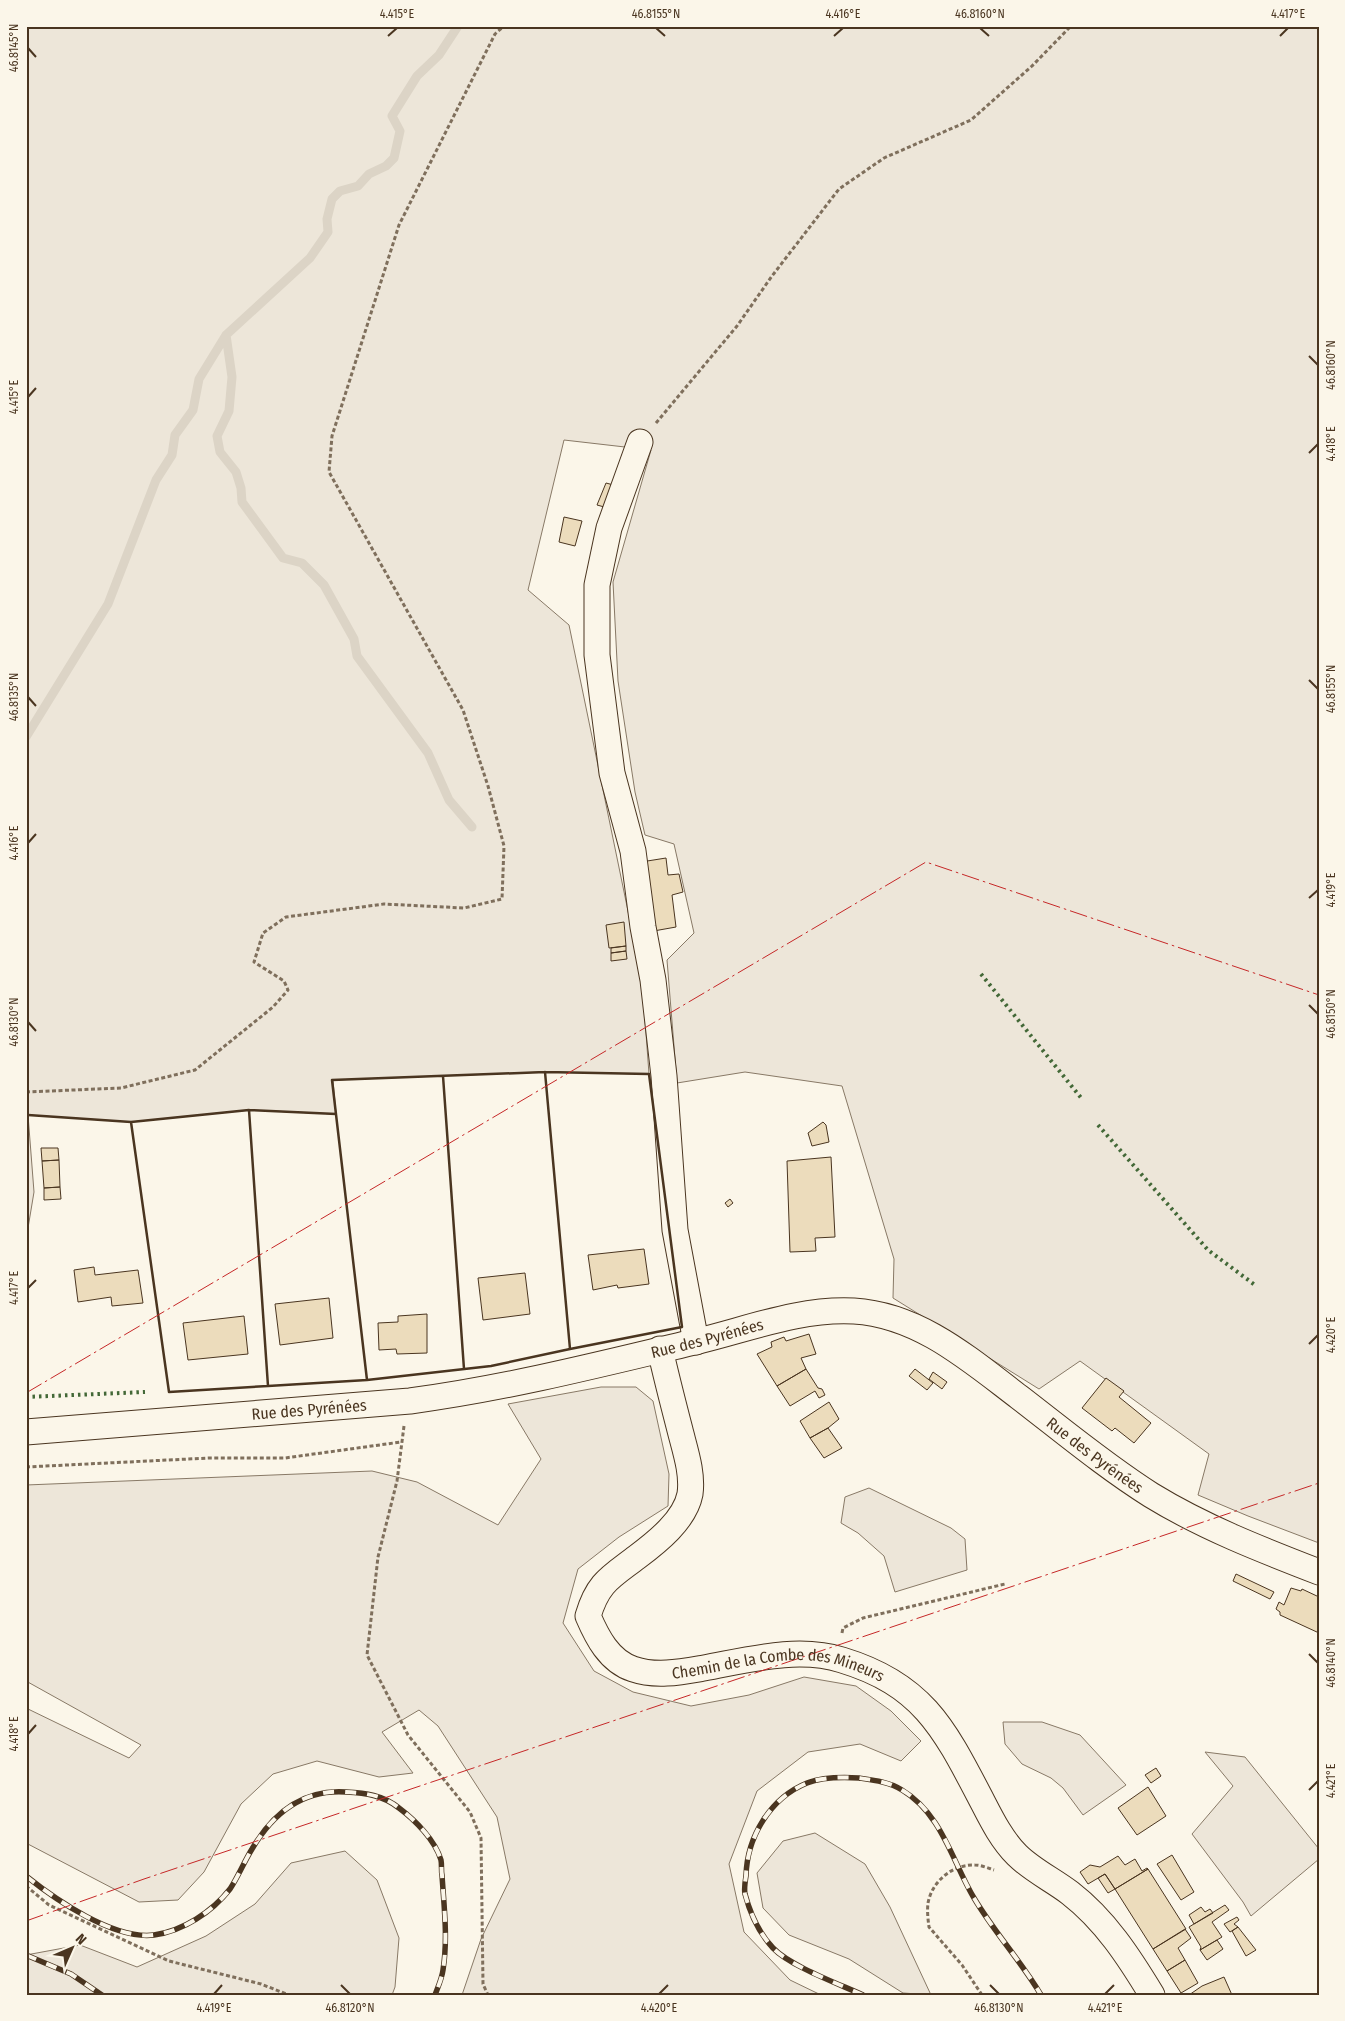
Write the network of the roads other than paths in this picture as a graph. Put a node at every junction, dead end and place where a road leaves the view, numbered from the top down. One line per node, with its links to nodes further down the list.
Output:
1 (640, 442): 2 (street)
2 (696, 1342): 3 (street, Rue des Pyrénées); 5 (street, Rue des Pyrénées)
3 (660, 1349): 4 (street, Rue des Pyrénées); 6 (street, Chemin de la Combe des Mineurs)
4 (26, 1432)
5 (1319, 1572)
6 (1152, 1995)

